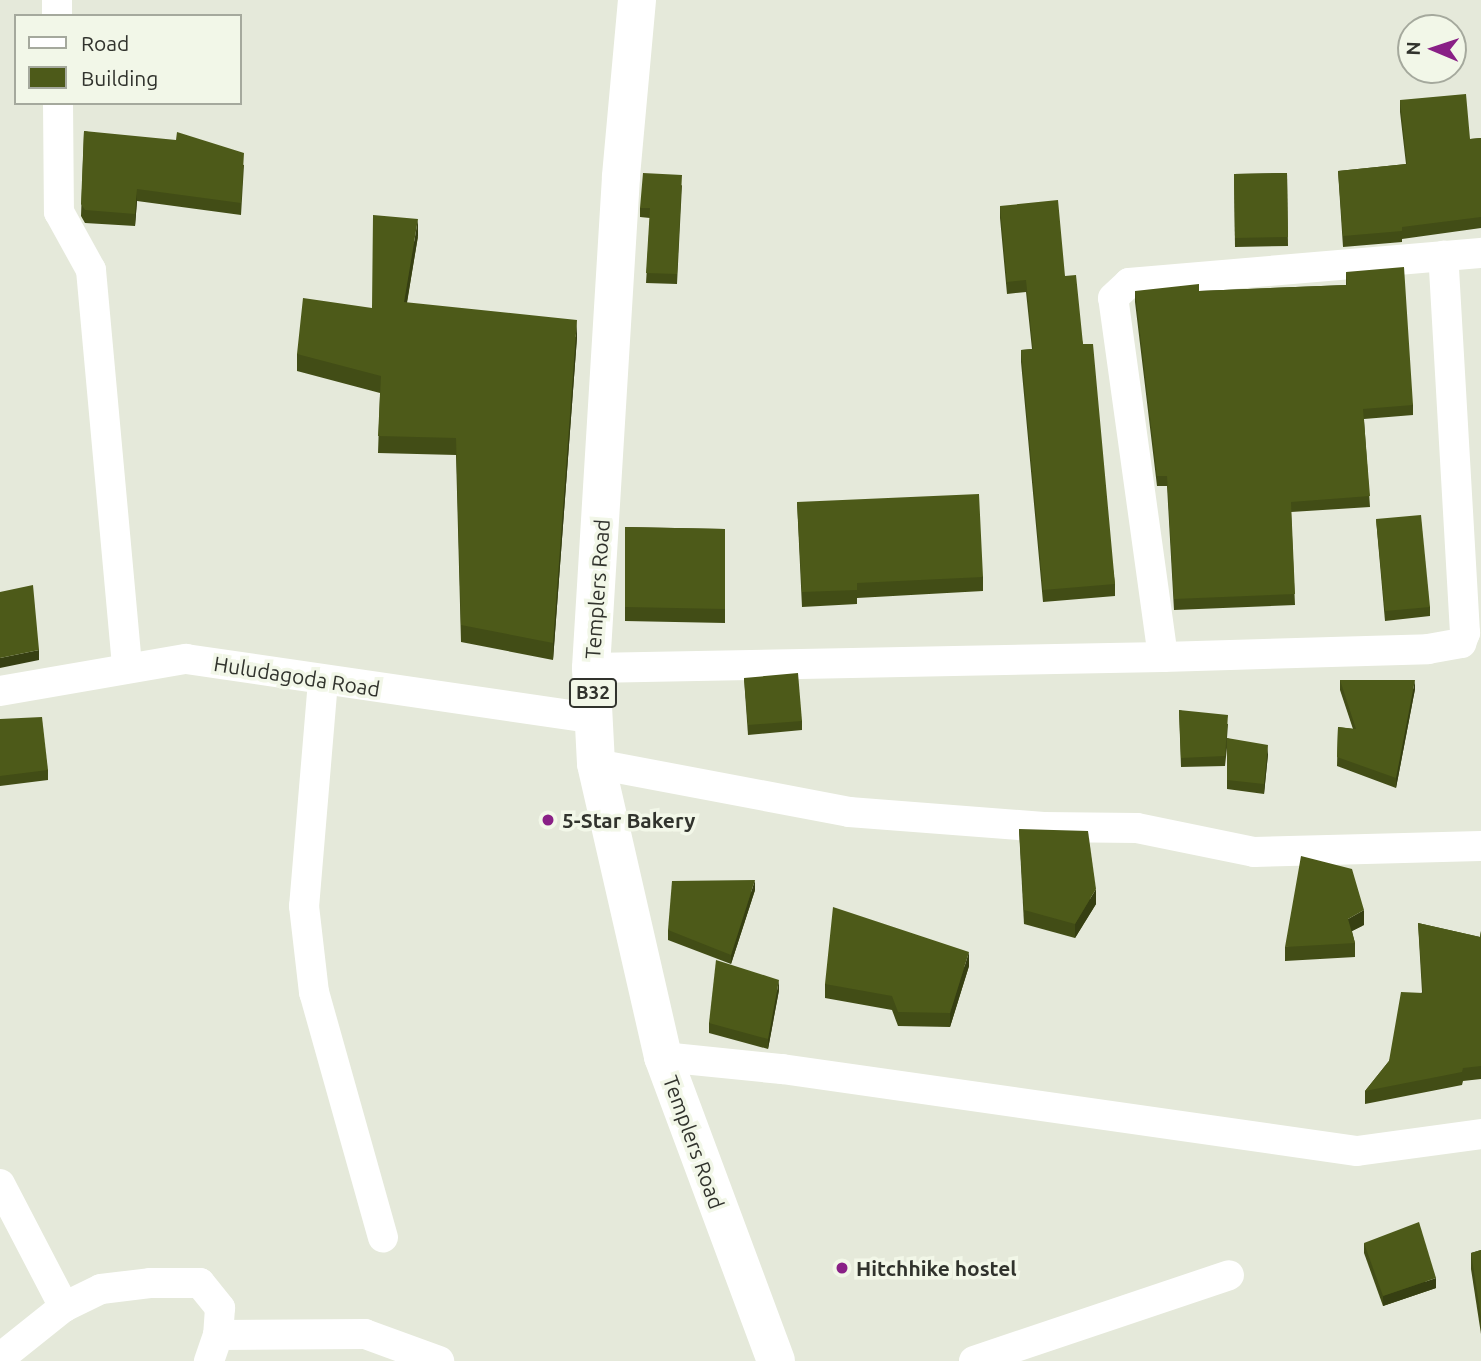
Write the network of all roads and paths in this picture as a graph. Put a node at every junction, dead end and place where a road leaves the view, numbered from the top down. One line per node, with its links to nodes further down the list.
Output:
1 (637, 0): 7 (main road, Templers Road / B32)
2 (58, 105): 6 (street)
3 (1481, 253): 4 (street)
4 (1443, 256): 5 (street); 5 (street)
5 (1163, 657): 7 (street)
6 (127, 667): 8 (street, Huludagoda Road); 9 (street, Huludagoda Road)
7 (591, 668): 10 (main road, Templers Road / B32)
8 (323, 681): 10 (street, Huludagoda Road); 16 (street)
9 (0, 691)
10 (595, 719): 11 (main road, Templers Road / B32)
11 (597, 764): 12 (street); 13 (main road, Templers Road / B32)
12 (1481, 846)
13 (663, 1057): 14 (street); 22 (main road, Templers Road / B32)
14 (1481, 1134)
15 (0, 1184): 18 (street)
16 (383, 1238)
17 (1229, 1275): 23 (street)
18 (64, 1307): 19 (street); 20 (street)
19 (214, 1348): 21 (street)
20 (0, 1358)
21 (439, 1361)
22 (776, 1361)
23 (974, 1361)

